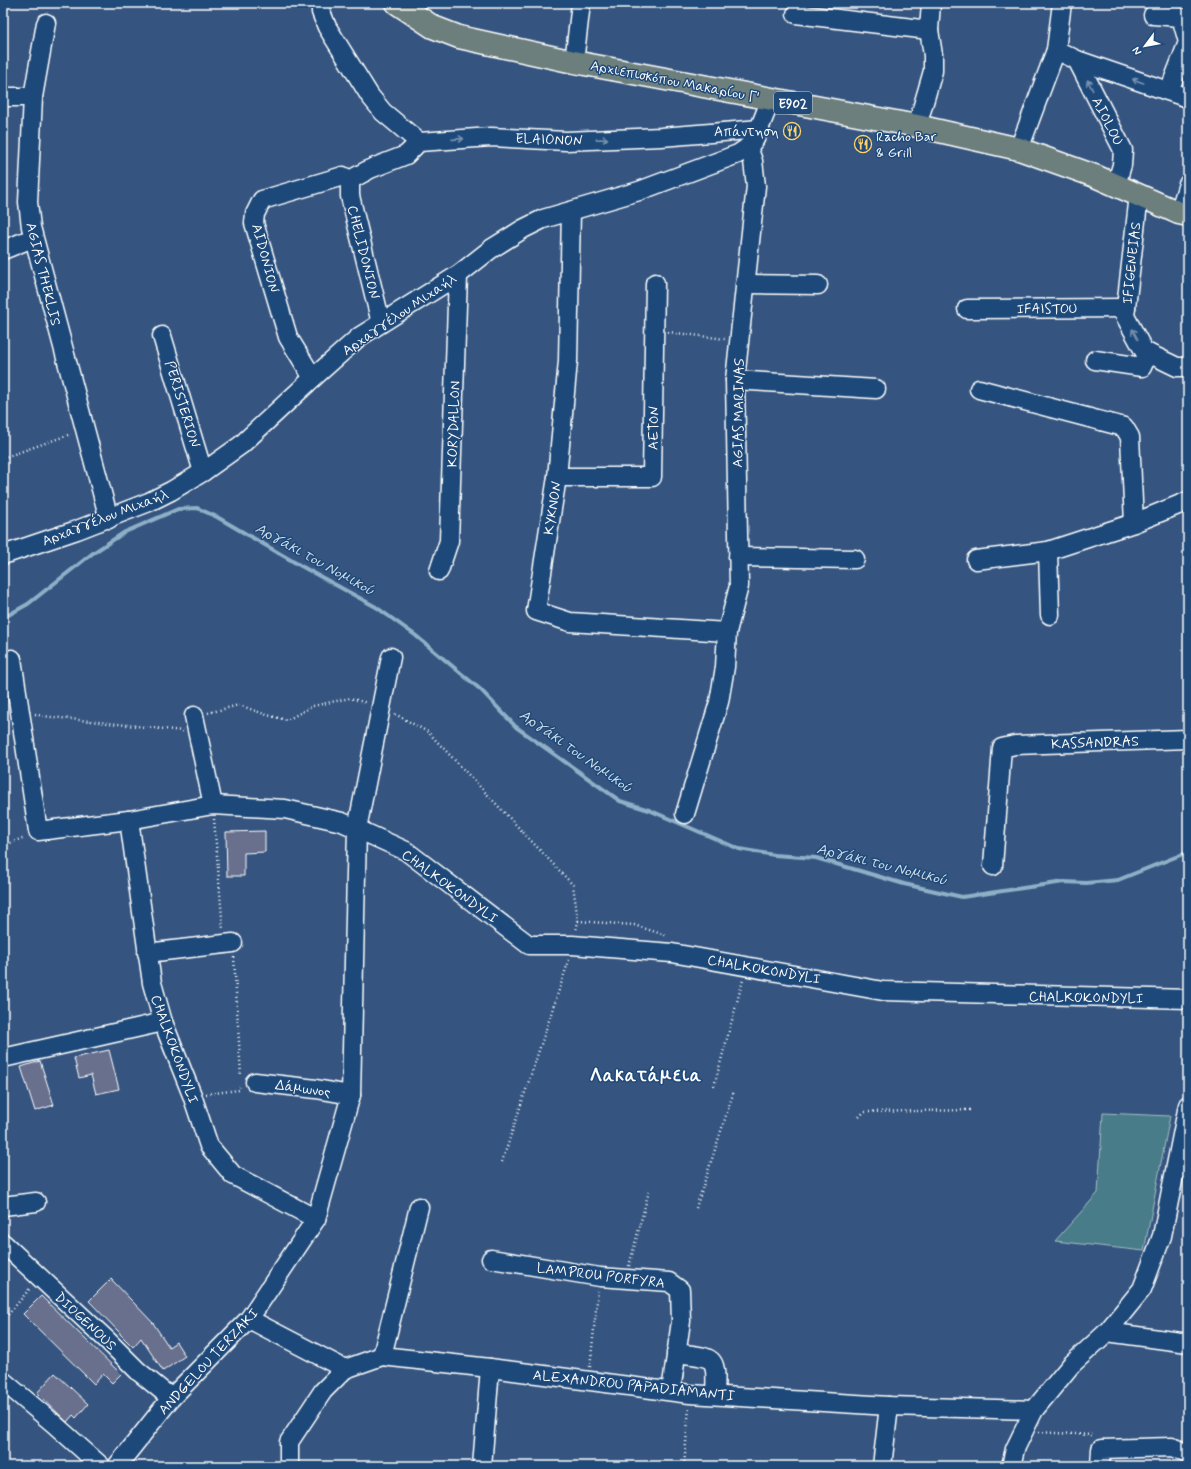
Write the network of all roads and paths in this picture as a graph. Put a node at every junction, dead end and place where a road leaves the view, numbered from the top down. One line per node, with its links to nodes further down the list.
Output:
1 (322, 3): 21 (street)
2 (397, 3): 13 (main road, Αρχιεπισκόπου Μακαρίου Γ' / E902)
3 (581, 3): 13 (street)
4 (931, 3): 10 (street)
5 (1062, 3): 11 (street)
6 (1178, 10): 8 (street); 14 (street)
7 (796, 14): 10 (street)
8 (1153, 15)
9 (46, 23): 16 (street, AGIAS THEKLIS)
10 (929, 30): 19 (street)
11 (1056, 50): 12 (street); 23 (street)
12 (1077, 60): 14 (street, one-way to 12); 26 (street, AIOLOU, one-way to 12)
13 (574, 62): 18 (main road, Αρχιεπισκόπου Μακαρίου Γ' / E902)
14 (1169, 91): 17 (street)
15 (3, 97): 16 (street)
16 (33, 97): 30 (street, AGIAS THEKLIS)
17 (1188, 98)
18 (771, 99): 19 (main road, Αρχιεπισκόπου Μακαρίου Γ' / E902); 20 (street, Αρχαγγέλου Μιχαήλ)
19 (918, 126): 23 (main road, Αρχιεπισκόπου Μακαρίου Γ' / E902)
20 (760, 129): 21 (street, ELAIONON, one-way to 20); 22 (street, Αρχαγγέλου Μιχαήλ)
21 (419, 142): 24 (street)
22 (748, 147): 28 (street, Αρχαγγέλου Μιχαήλ); 34 (street, AGIAS MARINAS)
23 (1019, 150): 26 (main road, Αρχιεπισκόπου Μακαρίου Γ' / E902)
24 (350, 180): 38 (street, CHELIDONION); 45 (street, AIDONION)
25 (1188, 184): 29 (street)
26 (1116, 185): 27 (main road, Αρχιεπισκόπου Μακαρίου Γ' / E902)
27 (1139, 195): 29 (main road, Αρχιεπισκόπου Μακαρίου Γ' / E902); 37 (street, IFIGENEIAS)
28 (571, 211): 32 (street, Αρχαγγέλου Μιχαήλ); 52 (street, KYKNON)
29 (1184, 214)
30 (33, 238): 31 (street); 49 (street, AGIAS THEKLIS)
31 (3, 250)
32 (458, 275): 38 (street, Αρχαγγέλου Μιχαήλ); 61 (street, KORYDALLON)
33 (655, 283): 39 (street, AETON)
34 (745, 284): 35 (street); 41 (street, AGIAS MARINAS)
35 (818, 285)
36 (967, 308): 37 (street, IFAISTOU)
37 (1126, 308): 42 (street, IFIGENEIAS, one-way to 37)
38 (382, 323): 45 (street, Αρχαγγέλου Μιχαήλ)
39 (654, 330): 41 (path); 52 (street, AETON)
40 (162, 336): 51 (street, PERISTERION)
41 (739, 341): 46 (street, AGIAS MARINAS)
42 (1148, 352): 43 (street); 44 (street, IFIGENEIAS)
43 (1095, 360)
44 (1188, 367)
45 (313, 378): 51 (street, Αρχαγγέλου Μιχαήλ)
46 (735, 380): 47 (street); 58 (street, AGIAS MARINAS)
47 (876, 389)
48 (978, 389): 55 (street)
49 (84, 429): 50 (path); 54 (street, AGIAS THEKLIS)
50 (3, 458)
51 (203, 472): 54 (street, Αρχαγγέλου Μιχαήλ)
52 (558, 477): 63 (street, KYKNON)
53 (1188, 501): 55 (street)
54 (109, 519): 57 (street, Αρχαγγέλου Μιχαήλ)
55 (1134, 523): 56 (street)
56 (1048, 551): 60 (street); 62 (street)
57 (3, 555)
58 (738, 557): 59 (street); 63 (street, AGIAS MARINAS)
59 (855, 559)
60 (976, 560)
61 (439, 571)
62 (1050, 615)
63 (728, 632): 71 (street, AGIAS MARINAS)
64 (391, 657): 66 (street, ANDGELOU TERZAKI)
65 (12, 659): 67 (street)
66 (381, 707): 68 (path); 73 (street, ANDGELOU TERZAKI); 77 (path)
67 (19, 709): 68 (path); 74 (street)
68 (196, 724): 70 (street)
69 (1188, 739): 76 (street, KASSANDRAS)
70 (213, 805): 72 (street, CHALKOKONDYLI); 73 (street, CHALKOKONDYLI); 79 (path)
71 (686, 814)
72 (129, 820): 74 (street); 81 (street, CHALKOKONDYLI)
73 (357, 829): 80 (street, CHALKOKONDYLI); 90 (street, ANDGELOU TERZAKI)
74 (38, 831): 75 (path)
75 (3, 846)
76 (993, 866)
77 (578, 921): 78 (path); 80 (path)
78 (672, 938)
79 (228, 943): 81 (street); 89 (path)
80 (572, 945): 82 (street, CHALKOKONDYLI); 94 (path)
81 (147, 953): 84 (street, CHALKOKONDYLI)
82 (747, 966): 83 (street, CHALKOKONDYLI); 87 (path)
83 (1188, 999)
84 (163, 1022): 85 (street); 89 (street, CHALKOKONDYLI)
85 (3, 1058)
86 (255, 1082): 90 (street, Δάμωνος)
87 (714, 1086)
88 (734, 1091): 99 (path)
89 (192, 1095): 100 (street, CHALKOKONDYLI)
90 (351, 1095): 100 (street, ANDGELOU TERZAKI)
91 (1188, 1105): 108 (street)
92 (970, 1110): 93 (path)
93 (859, 1117)
94 (502, 1162)
95 (649, 1191): 105 (path)
96 (36, 1202): 97 (street)
97 (3, 1206)
98 (419, 1207): 111 (street)
99 (696, 1208)
100 (316, 1218): 106 (street, ANDGELOU TERZAKI)
101 (3, 1243): 103 (street, DIOGENOUS)
102 (491, 1259): 104 (street, LAMPROU PORFYRA)
103 (39, 1277): 107 (path); 119 (street, DIOGENOUS)
104 (600, 1277): 105 (street, LAMPROU PORFYRA); 115 (path)
105 (626, 1278): 110 (street, LAMPROU PORFYRA)
106 (250, 1319): 113 (street); 119 (street, ANDGELOU TERZAKI)
107 (3, 1321)
108 (1107, 1332): 109 (street); 121 (street)
109 (1188, 1343)
110 (676, 1353): 116 (street, LAMPROU PORFYRA); 118 (street)
111 (382, 1356): 112 (street, ALEXANDROU PAPADIAMANTI); 113 (street, ALEXANDROU PAPADIAMANTI)
112 (490, 1368): 115 (street, ALEXANDROU PAPADIAMANTI); 128 (street)
113 (345, 1369): 127 (street)
114 (3, 1381): 125 (street)
115 (589, 1382): 116 (street, ALEXANDROU PAPADIAMANTI)
116 (671, 1392): 117 (street, ALEXANDROU PAPADIAMANTI)
117 (690, 1394): 118 (street, ALEXANDROU PAPADIAMANTI); 129 (path)
118 (714, 1396): 120 (street, ALEXANDROU PAPADIAMANTI)
119 (171, 1398): 126 (street, ANDGELOU TERZAKI)
120 (889, 1406): 121 (street, ALEXANDROU PAPADIAMANTI); 130 (street)
121 (1034, 1410): 122 (street)
122 (1024, 1431): 124 (path); 131 (street)
123 (1188, 1453): 124 (street)
124 (1101, 1457)
125 (101, 1466)
126 (117, 1466)
127 (289, 1466)
128 (482, 1466)
129 (684, 1466)
130 (882, 1466)
131 (1010, 1466)

